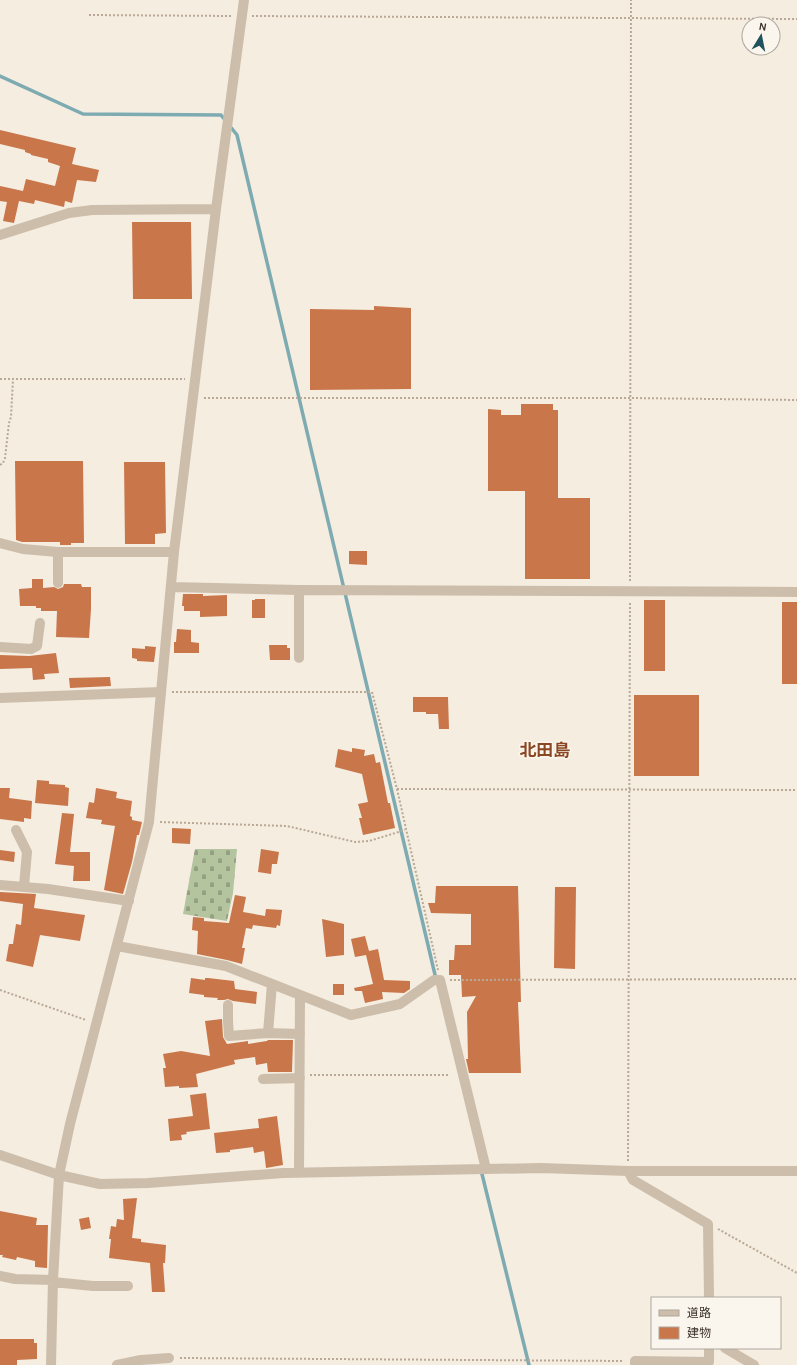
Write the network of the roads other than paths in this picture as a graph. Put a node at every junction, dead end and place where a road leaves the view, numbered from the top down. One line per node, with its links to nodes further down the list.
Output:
1 (244, 0): 2 (street)
2 (216, 209): 3 (street); 6 (street)
3 (0, 234)
4 (0, 543): 5 (street)
5 (58, 552): 6 (street); 7 (street)
6 (174, 552): 8 (street)
7 (58, 583)
8 (171, 587): 9 (street); 14 (street)
9 (299, 590): 10 (street); 13 (street)
10 (797, 592)
11 (40, 623): 12 (street)
12 (0, 647)
13 (299, 658)
14 (161, 692): 15 (street); 19 (street)
15 (0, 698)
16 (16, 830): 18 (street)
17 (0, 885): 18 (street)
18 (24, 886): 19 (street)
19 (129, 901): 20 (street)
20 (117, 946): 21 (street); 33 (street)
21 (272, 984): 22 (street); 24 (street)
22 (300, 994): 25 (street); 29 (street)
23 (228, 1005): 24 (street)
24 (268, 1033): 25 (street)
25 (300, 1034): 26 (street)
26 (300, 1077): 27 (street); 32 (street)
27 (263, 1078)
28 (0, 1154): 33 (street)
29 (486, 1169): 30 (street); 32 (street)
30 (628, 1171): 31 (street); 37 (street)
31 (797, 1171)
32 (299, 1173): 33 (street)
33 (59, 1175): 35 (street)
34 (0, 1276): 35 (street)
35 (53, 1281): 36 (street); 42 (street)
36 (128, 1286)
37 (709, 1297)
38 (709, 1349): 41 (street)
39 (727, 1349): 44 (street)
40 (170, 1358): 43 (street)
41 (635, 1363)
42 (51, 1365)
43 (117, 1365)
44 (754, 1365)

